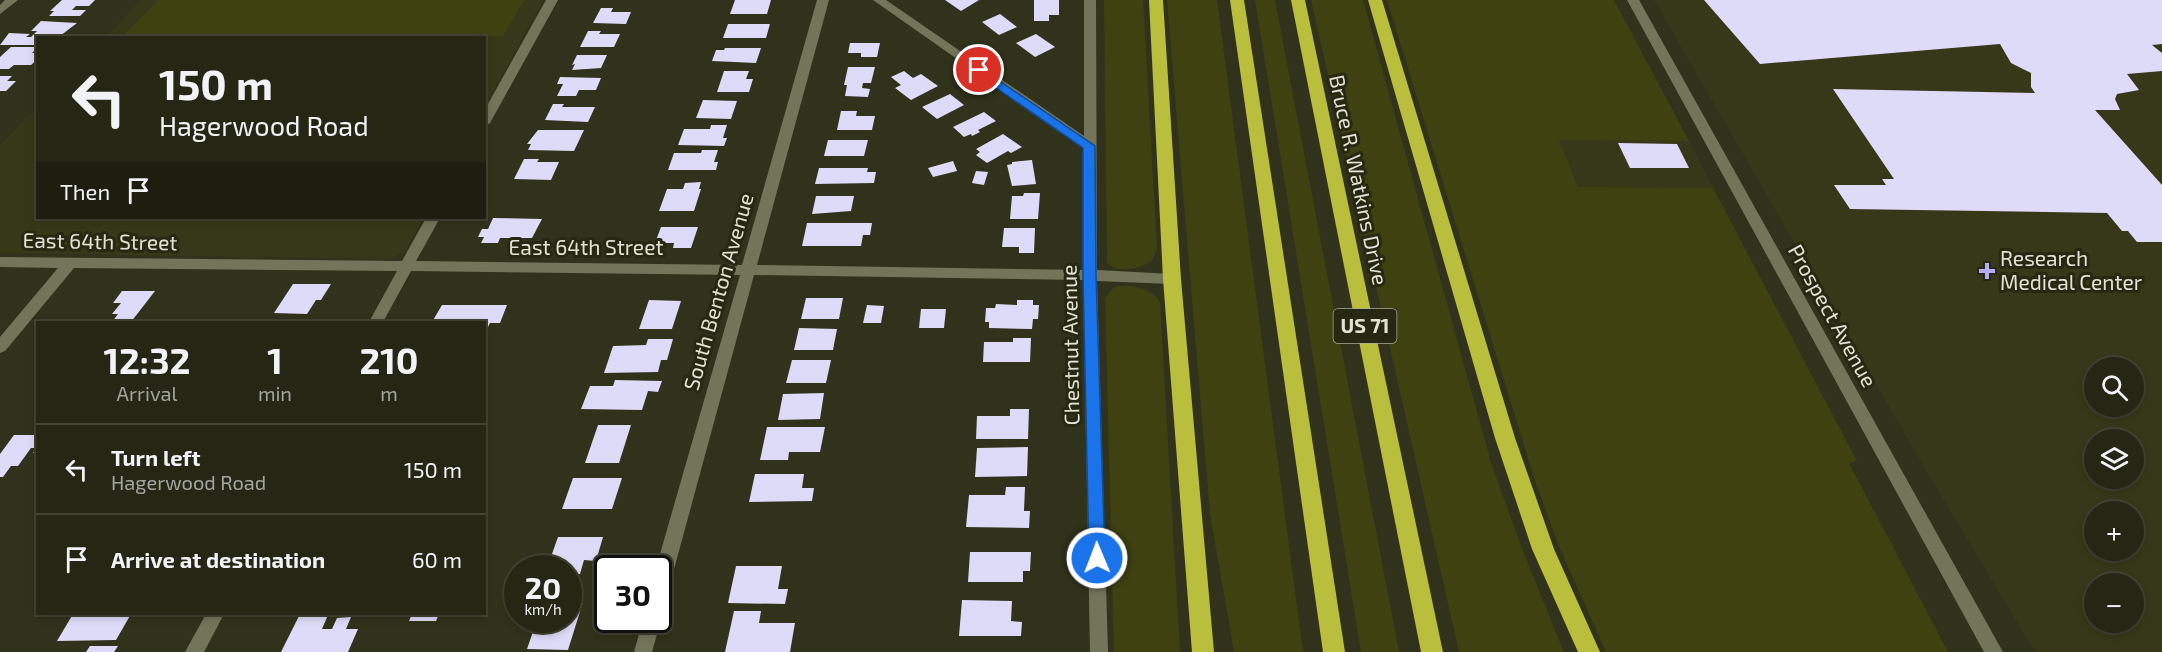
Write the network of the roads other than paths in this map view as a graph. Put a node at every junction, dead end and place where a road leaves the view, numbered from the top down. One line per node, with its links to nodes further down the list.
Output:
1 (12, 0): 11 (street)
2 (552, 0): 12 (street)
3 (823, 0): 18 (street, South Benton Avenue)
4 (879, 0): 13 (street)
5 (1090, 0): 13 (street, Chestnut Avenue)
6 (1156, 0): 20 (highway)
7 (1237, 0): 30 (highway)
8 (1298, 0): 31 (highway, Bruce R. Watkins Drive / US 71)
9 (1375, 0): 32 (highway)
10 (1633, 0): 33 (street, Prospect Avenue)
11 (0, 11)
12 (486, 119)
13 (1089, 146): 19 (street, Chestnut Avenue)
14 (432, 219): 17 (street)
15 (0, 262): 16 (street, East 64th Street)
16 (70, 263): 17 (street, East 64th Street); 22 (street)
17 (406, 268): 18 (street, East 64th Street); 21 (street)
18 (749, 270): 19 (street, East 64th Street); 23 (street, South Benton Avenue)
19 (1090, 275): 20 (street, East 64th Street); 28 (street, Chestnut Avenue)
20 (1172, 279): 29 (highway)
21 (377, 321)
22 (0, 347)
23 (669, 555)
24 (214, 615): 26 (street)
25 (648, 633): 27 (street)
26 (194, 652)
27 (643, 652)
28 (1099, 652)
29 (1203, 652)
30 (1334, 652)
31 (1432, 652)
32 (1589, 652)
33 (1994, 652)

